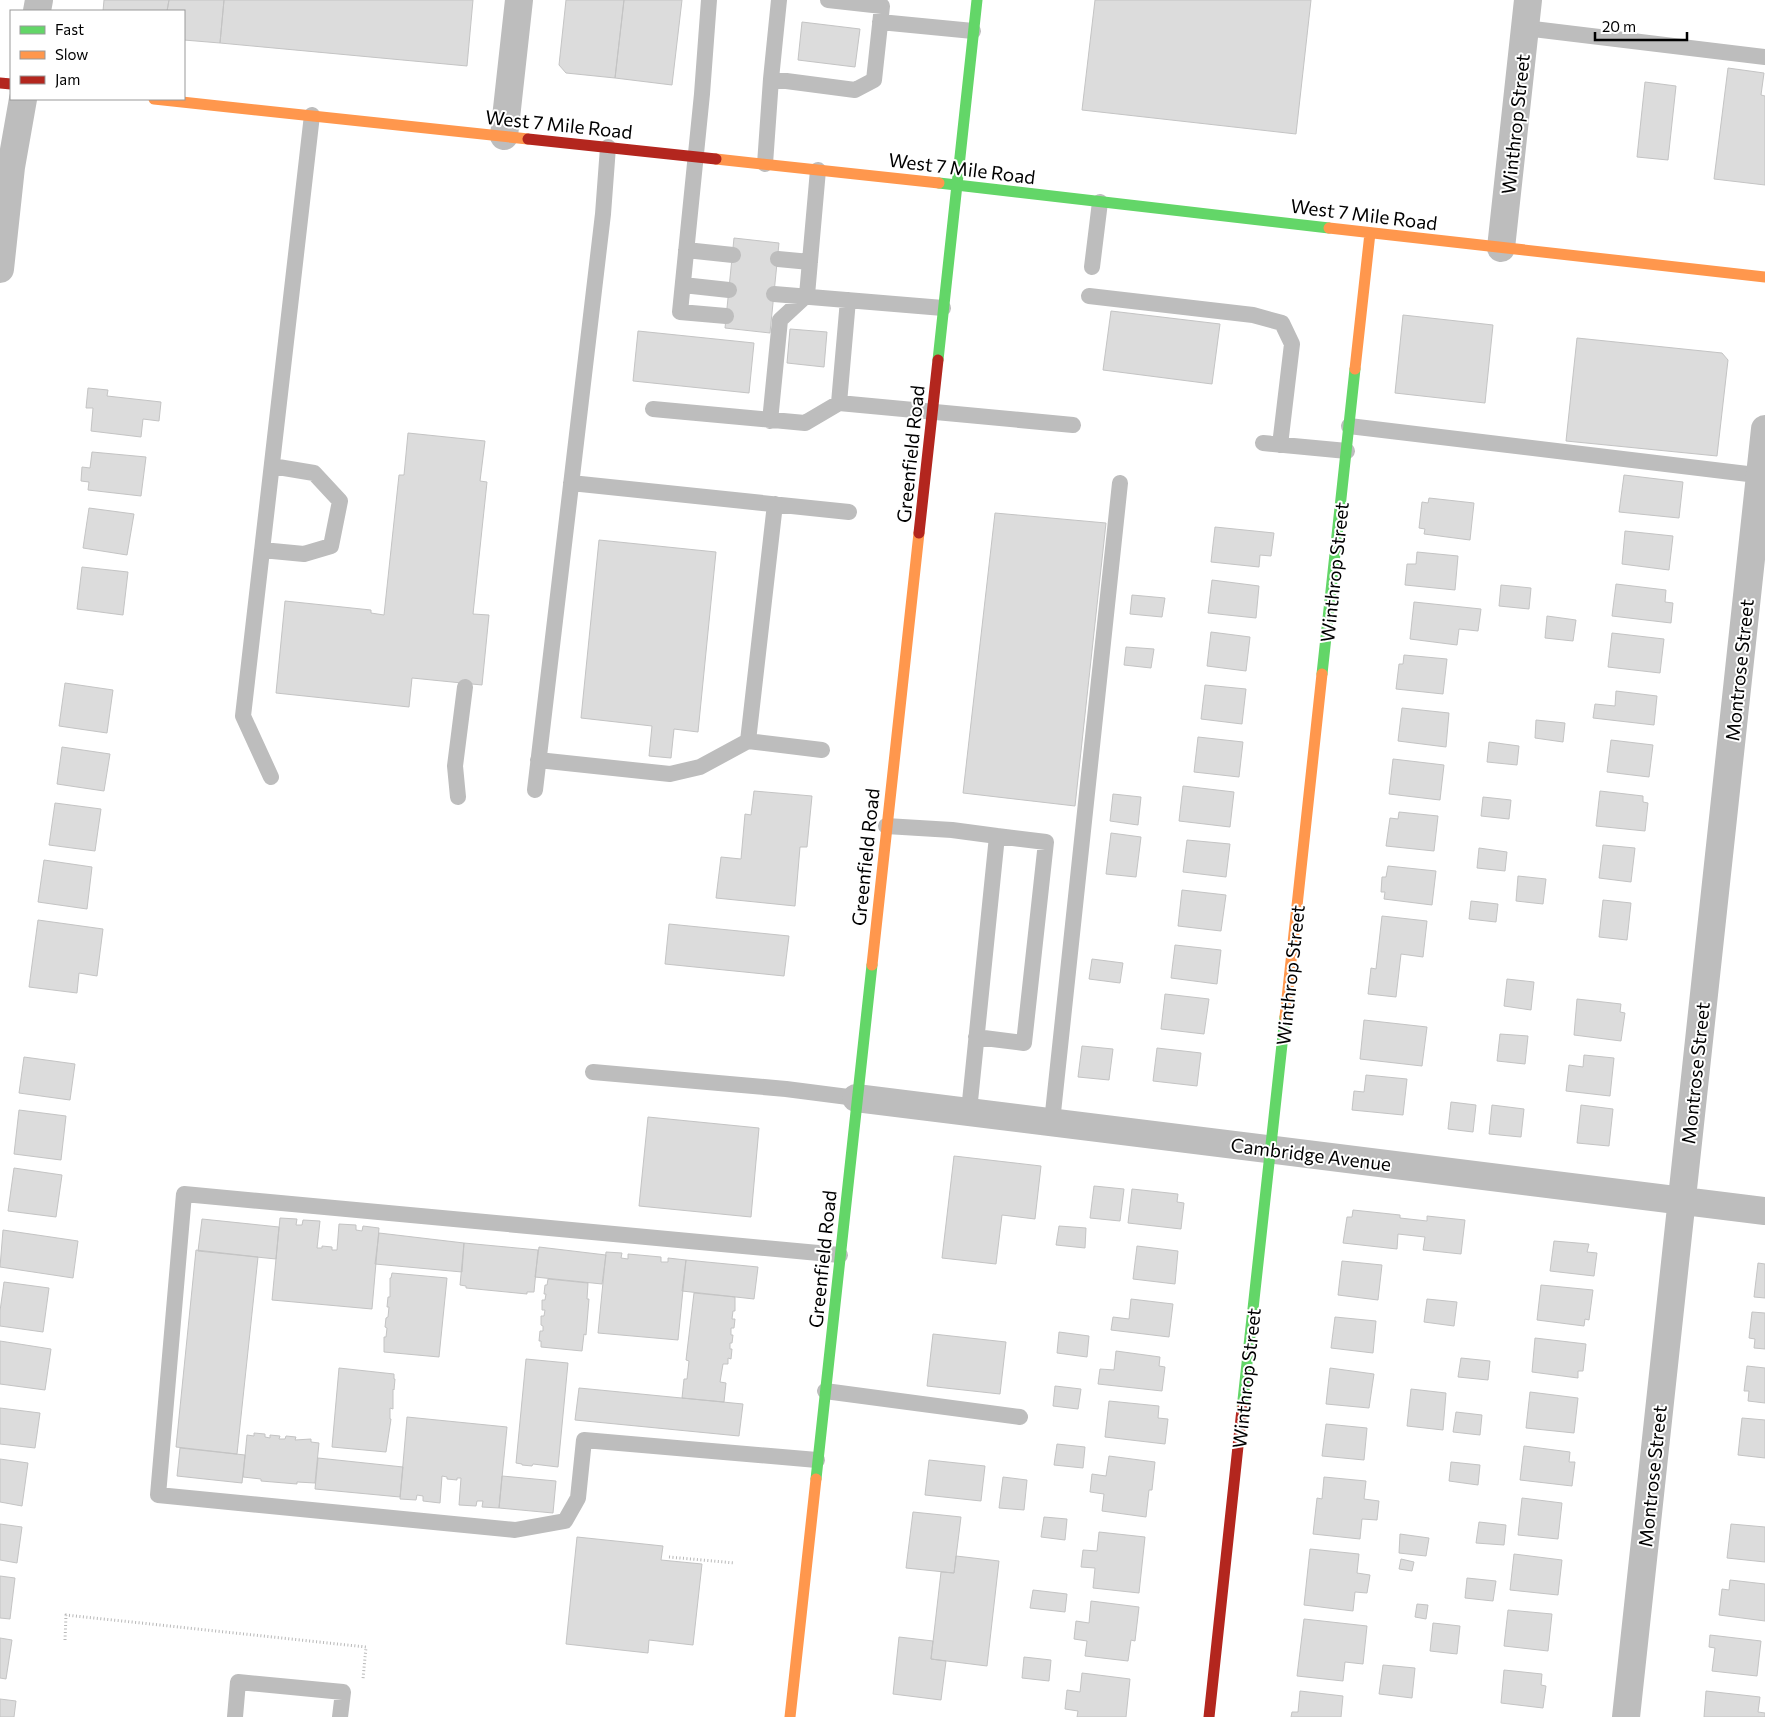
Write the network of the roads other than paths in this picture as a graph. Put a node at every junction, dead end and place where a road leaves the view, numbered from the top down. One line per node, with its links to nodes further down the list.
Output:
1 (519, 0): 15 (street)
2 (709, 0): 17 (lane)
3 (779, 0): 11 (lane)
4 (828, 0): 7 (lane)
5 (977, 0): 9 (main road, Greenfield Road)
6 (1528, 0): 8 (street, Winthrop Street)
7 (880, 22): 9 (lane); 11 (lane)
8 (1525, 28): 10 (lane); 23 (street, Winthrop Street)
9 (974, 31): 20 (main road, Greenfield Road)
10 (1765, 57)
11 (771, 80): 18 (lane)
12 (23, 100): 29 (street)
13 (164, 100): 14 (main road, West 7 Mile Road)
14 (312, 115): 15 (main road, West 7 Mile Road); 47 (lane)
15 (504, 136): 16 (main road, West 7 Mile Road)
16 (608, 147): 17 (main road, West 7 Mile Road); 49 (lane)
17 (696, 157): 18 (main road, West 7 Mile Road); 24 (lane)
18 (765, 164): 19 (main road, West 7 Mile Road)
19 (818, 170): 20 (main road, West 7 Mile Road); 27 (lane)
20 (956, 185): 21 (main road, West 7 Mile Road); 37 (main road, Greenfield Road)
21 (1100, 202): 22 (main road, West 7 Mile Road); 28 (lane)
22 (1370, 233): 23 (main road, West 7 Mile Road); 44 (main road, Winthrop Street)
23 (1501, 248): 30 (main road, West 7 Mile Road)
24 (686, 250): 25 (lane); 31 (lane)
25 (733, 255)
26 (778, 258): 27 (lane)
27 (810, 262): 34 (lane)
28 (1092, 267)
29 (0, 269)
30 (1765, 278)
31 (683, 285): 32 (lane); 38 (lane)
32 (729, 290)
33 (774, 294): 34 (lane)
34 (807, 295): 36 (lane); 42 (lane)
35 (1089, 296): 46 (lane)
36 (848, 300): 37 (lane); 39 (lane)
37 (943, 308): 41 (main road, Greenfield Road)
38 (726, 316)
39 (839, 403): 41 (lane); 42 (lane)
40 (653, 409): 42 (lane)
41 (932, 410): 43 (lane); 61 (main road, Greenfield Road)
42 (770, 420)
43 (1073, 424)
44 (1349, 426): 46 (main road, Winthrop Street); 48 (lane)
45 (1765, 429): 48 (street, Montrose Street)
46 (1346, 452): 68 (main road, Winthrop Street)
47 (272, 466): 53 (lane); 53 (lane)
48 (1762, 476): 69 (street, Montrose Street)
49 (571, 483): 51 (lane); 57 (lane)
50 (1120, 483): 67 (lane)
51 (775, 504): 52 (lane); 55 (lane)
52 (849, 512)
53 (262, 550): 58 (lane)
54 (465, 688): 60 (lane)
55 (748, 741): 56 (lane); 57 (lane)
56 (822, 750)
57 (538, 760): 59 (lane)
58 (271, 777)
59 (535, 790)
60 (458, 797)
61 (886, 826): 62 (lane); 65 (main road, Greenfield Road)
62 (997, 836): 63 (lane); 63 (lane)
63 (976, 1037): 66 (lane)
64 (594, 1072): 65 (lane)
65 (856, 1098): 66 (street, Cambridge Avenue); 71 (main road, Greenfield Road)
66 (969, 1112): 67 (street, Cambridge Avenue)
67 (1052, 1122): 68 (street, Cambridge Avenue)
68 (1271, 1149): 69 (street, Cambridge Avenue); 78 (main road, Winthrop Street)
69 (1682, 1200): 70 (street, Cambridge Avenue); 79 (street, Montrose Street)
70 (1765, 1210)
71 (840, 1255): 72 (main road, Greenfield Road); 74 (lane)
72 (825, 1391): 73 (lane); 74 (main road, Greenfield Road)
73 (1020, 1417)
74 (818, 1460): 77 (main road, Greenfield Road)
75 (235, 1717): 76 (lane)
76 (340, 1717)
77 (790, 1717)
78 (1210, 1717)
79 (1626, 1717)

